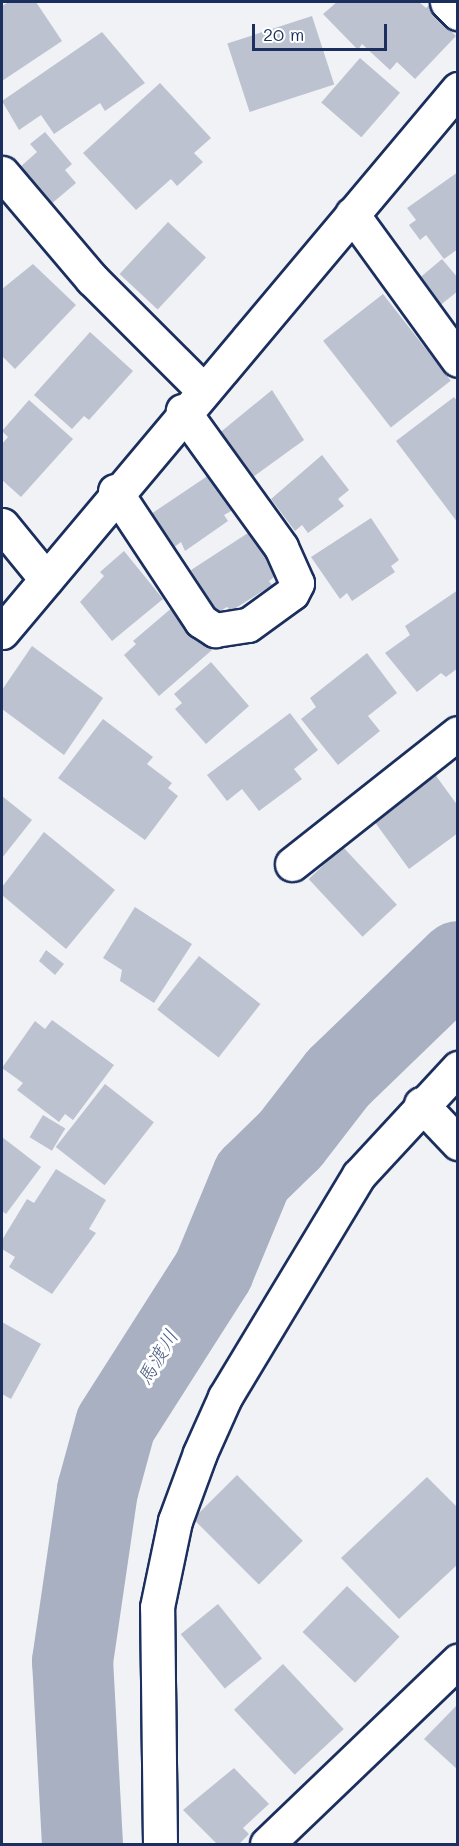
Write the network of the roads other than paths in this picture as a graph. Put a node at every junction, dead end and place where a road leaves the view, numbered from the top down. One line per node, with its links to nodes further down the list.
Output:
1 (447, 2): 2 (street)
2 (458, 13)
3 (458, 89): 5 (street)
4 (2, 173): 7 (street)
5 (352, 214): 6 (street); 7 (street)
6 (458, 360)
7 (194, 401): 8 (street); 8 (street)
8 (115, 491): 10 (street)
9 (2, 525): 10 (street)
10 (46, 579): 11 (street)
11 (2, 632)
12 (458, 733): 13 (street)
13 (291, 864)
14 (458, 1068): 15 (street)
15 (421, 1104): 16 (street); 18 (street)
16 (458, 1143)
17 (458, 1661): 19 (street)
18 (160, 1845)
19 (267, 1845)

